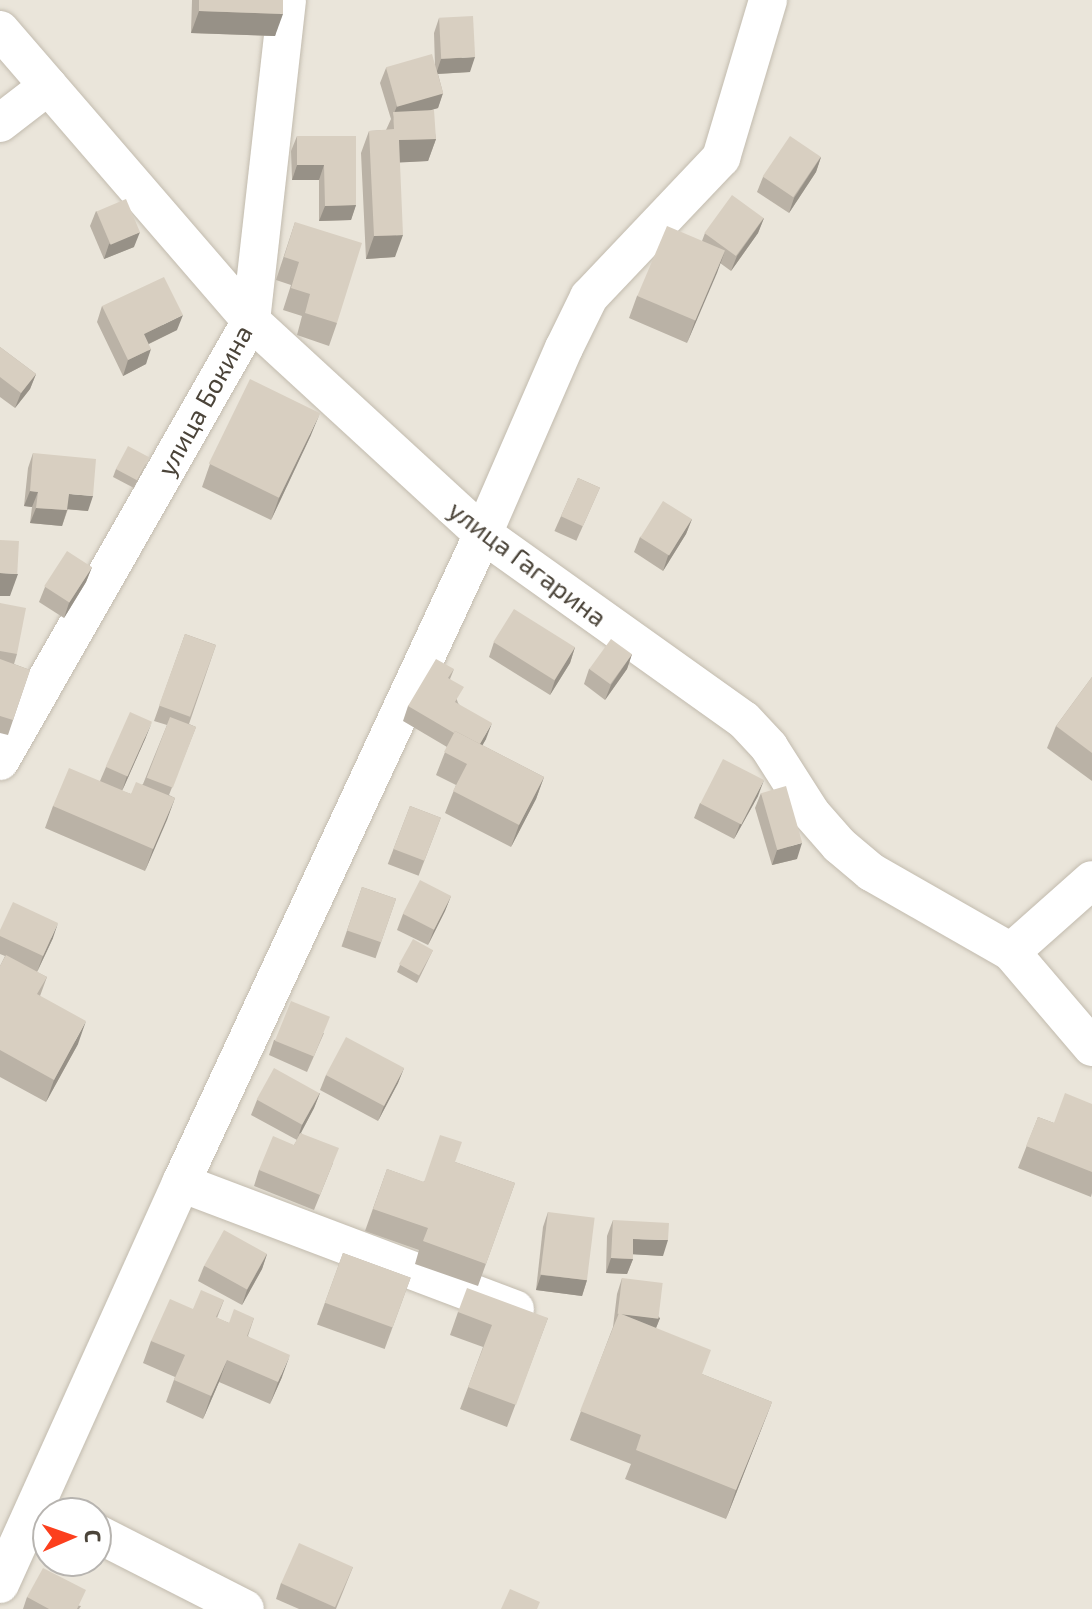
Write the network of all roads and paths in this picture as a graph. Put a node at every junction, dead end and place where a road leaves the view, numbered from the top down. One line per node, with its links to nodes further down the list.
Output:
1 (287, 0): 6 (street, улица Бокина)
2 (768, 0): 7 (street)
3 (0, 30): 4 (street, улица Гагарина)
4 (48, 86): 5 (street); 6 (street, улица Гагарина)
5 (0, 123)
6 (251, 321): 7 (street, улица Гагарина); 8 (street, улица Бокина)
7 (483, 534): 10 (street, улица Гагарина); 12 (street)
8 (0, 761)
9 (1092, 880): 10 (street)
10 (1011, 952): 11 (street, улица Гагарина)
11 (1092, 1047)
12 (181, 1183): 13 (street); 14 (street)
13 (534, 1317)
14 (53, 1497)
15 (32, 1533): 17 (street)
16 (112, 1541): 18 (street)
17 (0, 1584)
18 (245, 1609)

